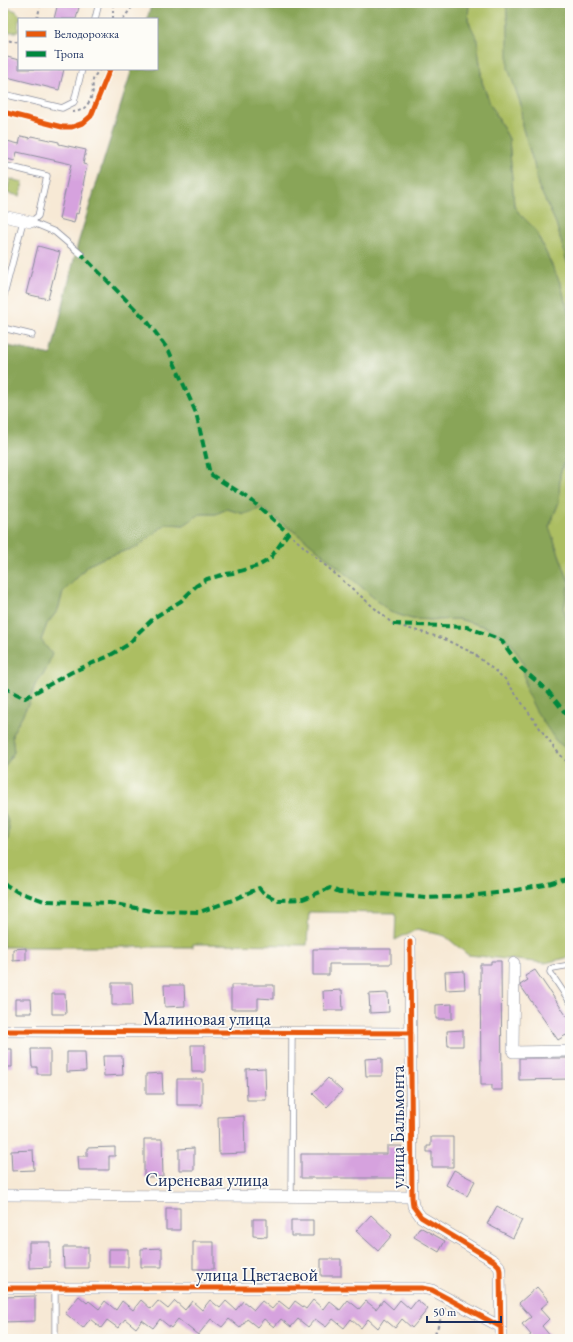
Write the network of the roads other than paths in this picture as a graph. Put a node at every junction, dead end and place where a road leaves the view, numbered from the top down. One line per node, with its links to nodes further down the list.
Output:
1 (99, 3): 2 (lane)
2 (95, 18)
3 (82, 70): 4 (lane)
4 (3, 94)
5 (3, 165): 7 (lane)
6 (3, 216): 7 (street)
7 (27, 221): 8 (lane); 9 (lane)
8 (82, 255)
9 (3, 299)
10 (3, 328): 11 (lane)
11 (32, 335)
12 (410, 942): 18 (street, улица Бальмонта)
13 (514, 963): 19 (street)
14 (570, 965): 15 (lane)
15 (570, 1002)
16 (3, 1030): 17 (street, Малиновая улица)
17 (292, 1032): 18 (street, Малиновая улица); 21 (lane)
18 (411, 1033): 22 (street, улица Бальмонта)
19 (570, 1051)
20 (3, 1195): 21 (street, Сиреневая улица)
21 (291, 1196): 22 (street, Сиреневая улица)
22 (412, 1197): 25 (street, улица Бальмонта)
23 (3, 1288): 24 (street, улица Цветаевой)
24 (55, 1288): 25 (street, улица Цветаевой); 26 (lane)
25 (501, 1327): 27 (street, улица Бальмонта)
26 (55, 1339)
27 (501, 1339)

